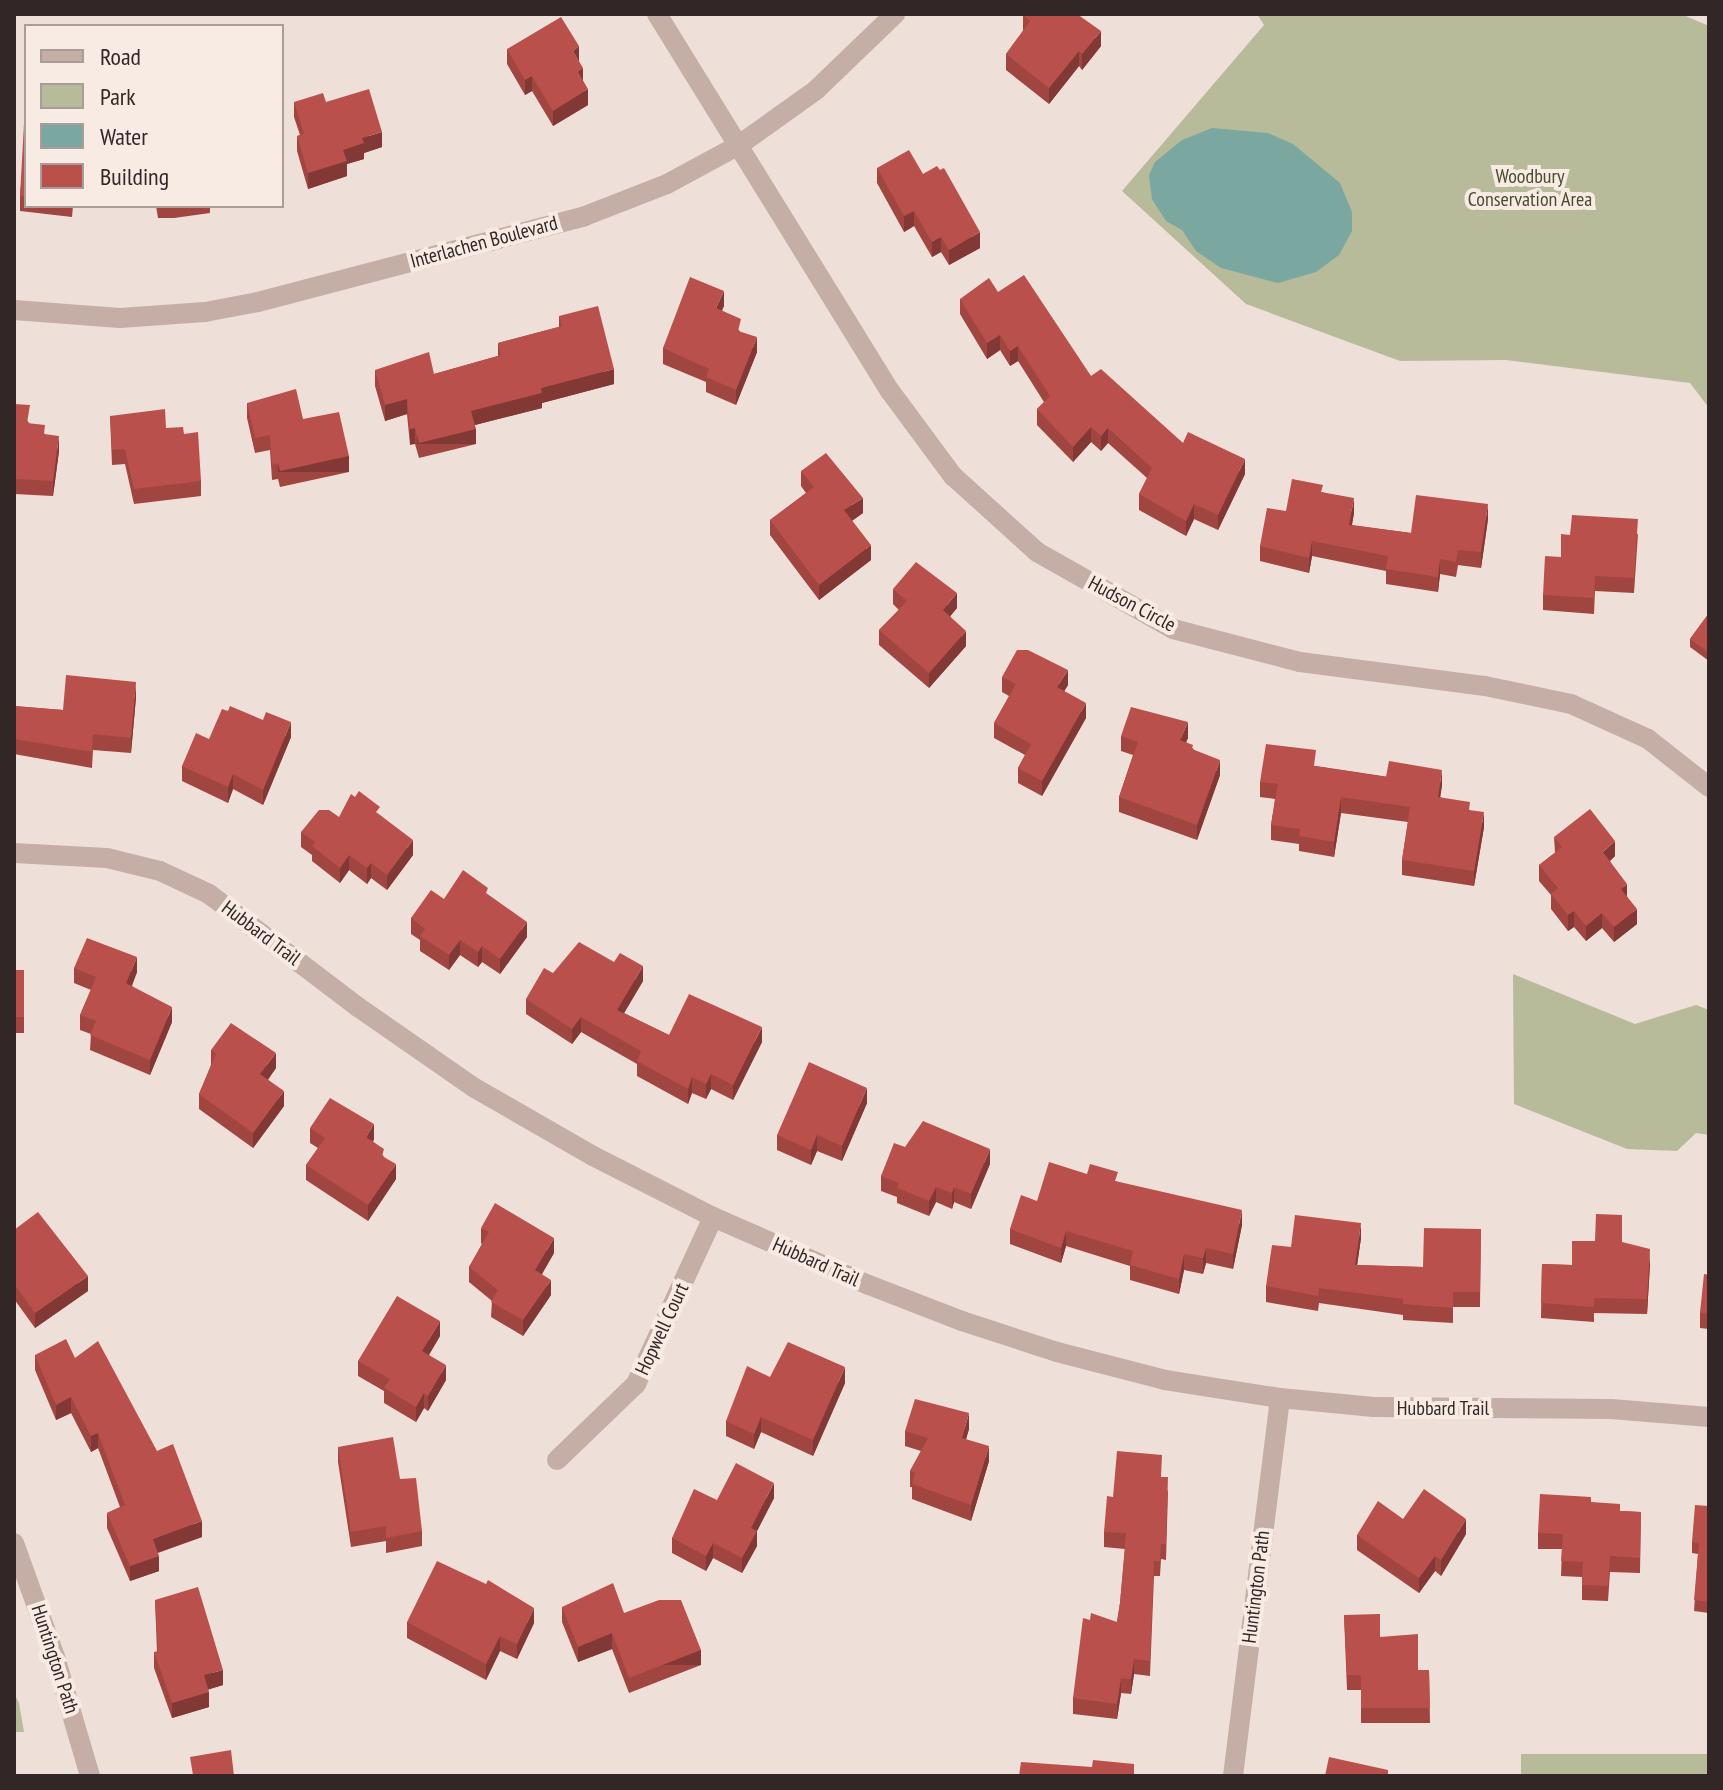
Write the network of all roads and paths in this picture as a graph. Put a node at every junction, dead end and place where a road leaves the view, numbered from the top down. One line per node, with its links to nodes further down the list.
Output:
1 (657, 14): 3 (street, Hudson Circle)
2 (895, 14): 3 (street, Interlachen Boulevard)
3 (739, 145): 4 (street, Interlachen Boulevard); 5 (street, Hudson Circle)
4 (14, 310)
5 (1709, 787)
6 (14, 853): 7 (street, Hubbard Trail)
7 (713, 1217): 8 (street, Hubbard Trail); 10 (street, Hopwell Court)
8 (1280, 1398): 9 (street, Hubbard Trail); 13 (street, Huntington Path)
9 (1709, 1417)
10 (557, 1460)
11 (14, 1543): 12 (street, Huntington Path)
12 (90, 1776)
13 (1233, 1776)

